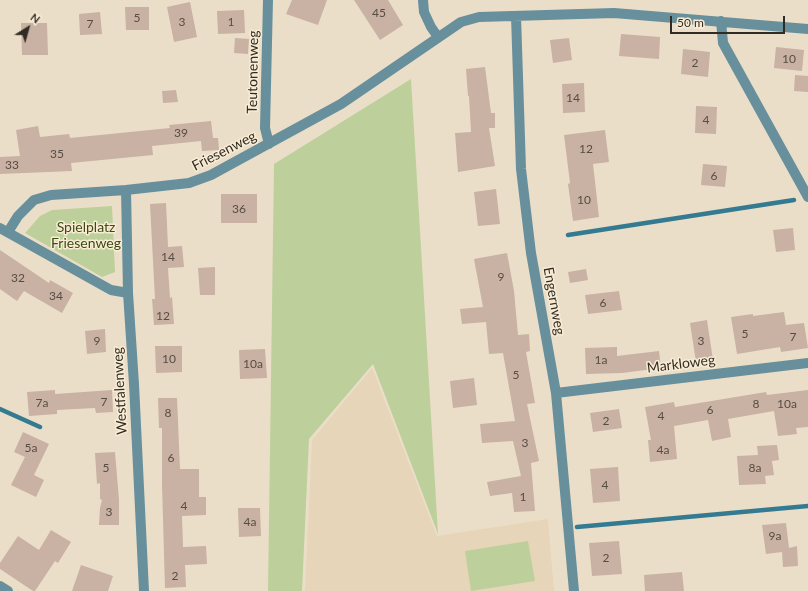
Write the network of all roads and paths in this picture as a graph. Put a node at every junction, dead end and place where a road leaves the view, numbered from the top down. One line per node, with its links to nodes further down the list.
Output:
1 (268, 0): 7 (street, Teutonenweg)
2 (424, 0): 6 (street)
3 (516, 16): 4 (street, Friesenweg); 6 (street, Friesenweg); 13 (street, Engernweg)
4 (721, 21): 5 (street, Friesenweg); 9 (street)
5 (808, 29)
6 (438, 38): 7 (street, Friesenweg)
7 (269, 144): 8 (street, Friesenweg)
8 (126, 190): 10 (street, Friesenweg); 11 (street, Westfalenweg)
9 (808, 197)
10 (4, 230): 11 (street, Friesenweg)
11 (128, 293): 16 (street, Westfalenweg)
12 (808, 363): 13 (street, Markloweg)
13 (556, 394): 17 (street, Engernweg)
14 (0, 586): 15 (street)
15 (8, 591)
16 (144, 591)
17 (574, 591)

